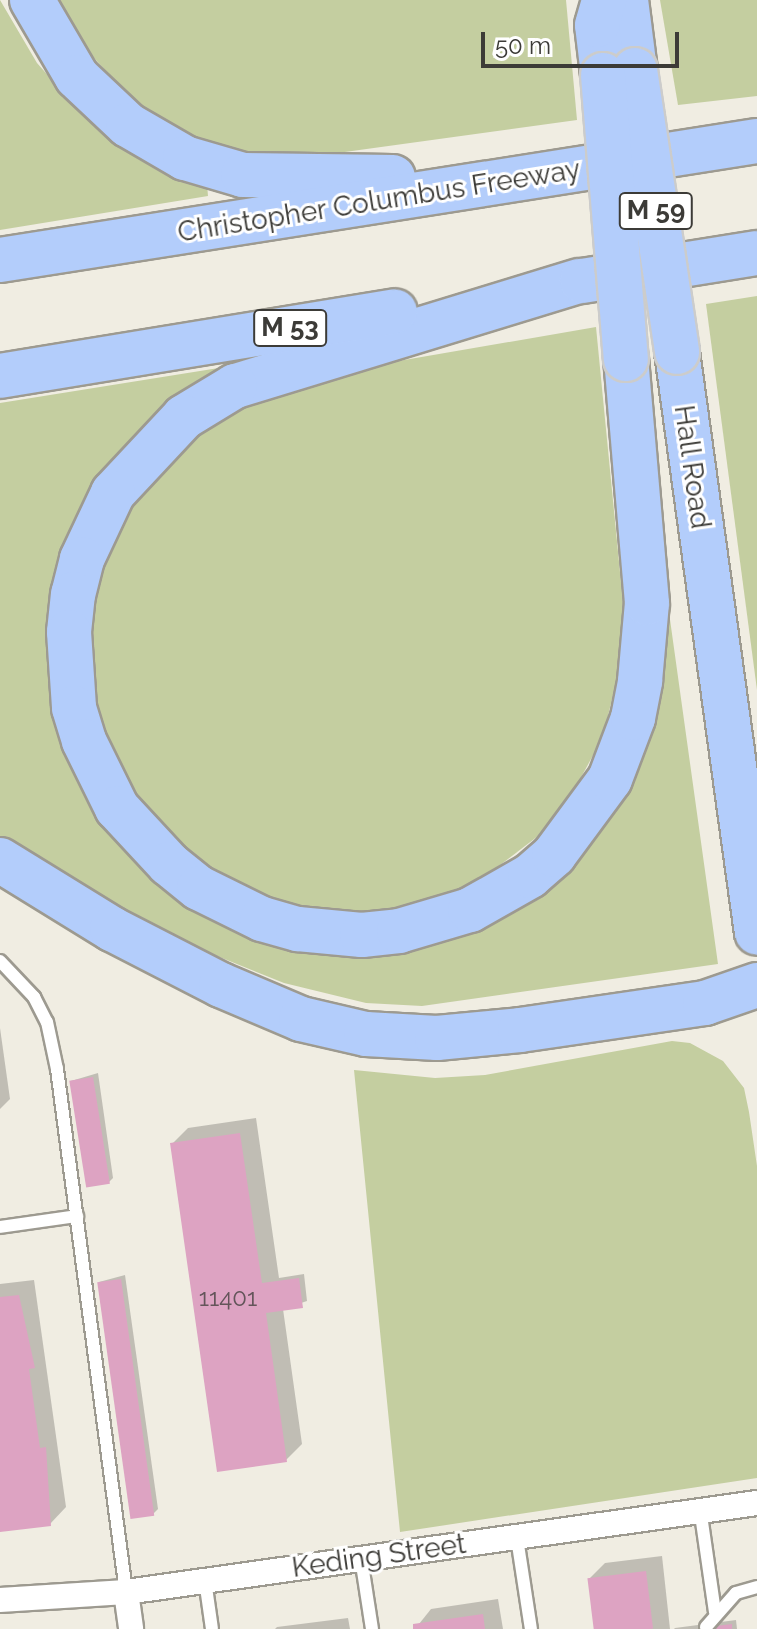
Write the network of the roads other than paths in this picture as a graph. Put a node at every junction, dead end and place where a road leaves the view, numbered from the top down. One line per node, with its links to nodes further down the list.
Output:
1 (32, 0): 6 (highway)
2 (604, 0): 4 (highway)
3 (626, 0): 4 (highway, Hall Road / M 59)
4 (619, 73): 9 (highway, bridge); 12 (highway, Hall Road / M 59, bridge)
5 (757, 141): 6 (highway, Christopher Columbus Freeway)
6 (519, 179): 8 (highway, Christopher Columbus Freeway)
7 (757, 253): 9 (highway, M 53)
8 (0, 260)
9 (579, 281): 10 (highway, M 53)
10 (0, 376)
11 (0, 860): 14 (highway)
12 (757, 933)
13 (0, 961): 15 (lane)
14 (757, 985)
15 (77, 1216): 16 (lane); 23 (lane)
16 (0, 1227)
17 (757, 1503): 18 (street, Keding Street)
18 (701, 1515): 19 (street, Keding Street); 25 (lane)
19 (517, 1538): 20 (street, Keding Street); 30 (lane)
20 (361, 1558): 21 (street, Keding Street); 29 (lane)
21 (205, 1580): 23 (street, Keding Street); 28 (lane)
22 (757, 1587): 25 (lane)
23 (126, 1592): 24 (street, Keding Street); 27 (street)
24 (0, 1600)
25 (715, 1612): 26 (lane)
26 (706, 1627)
27 (131, 1629)
28 (212, 1629)
29 (372, 1629)
30 (531, 1629)

